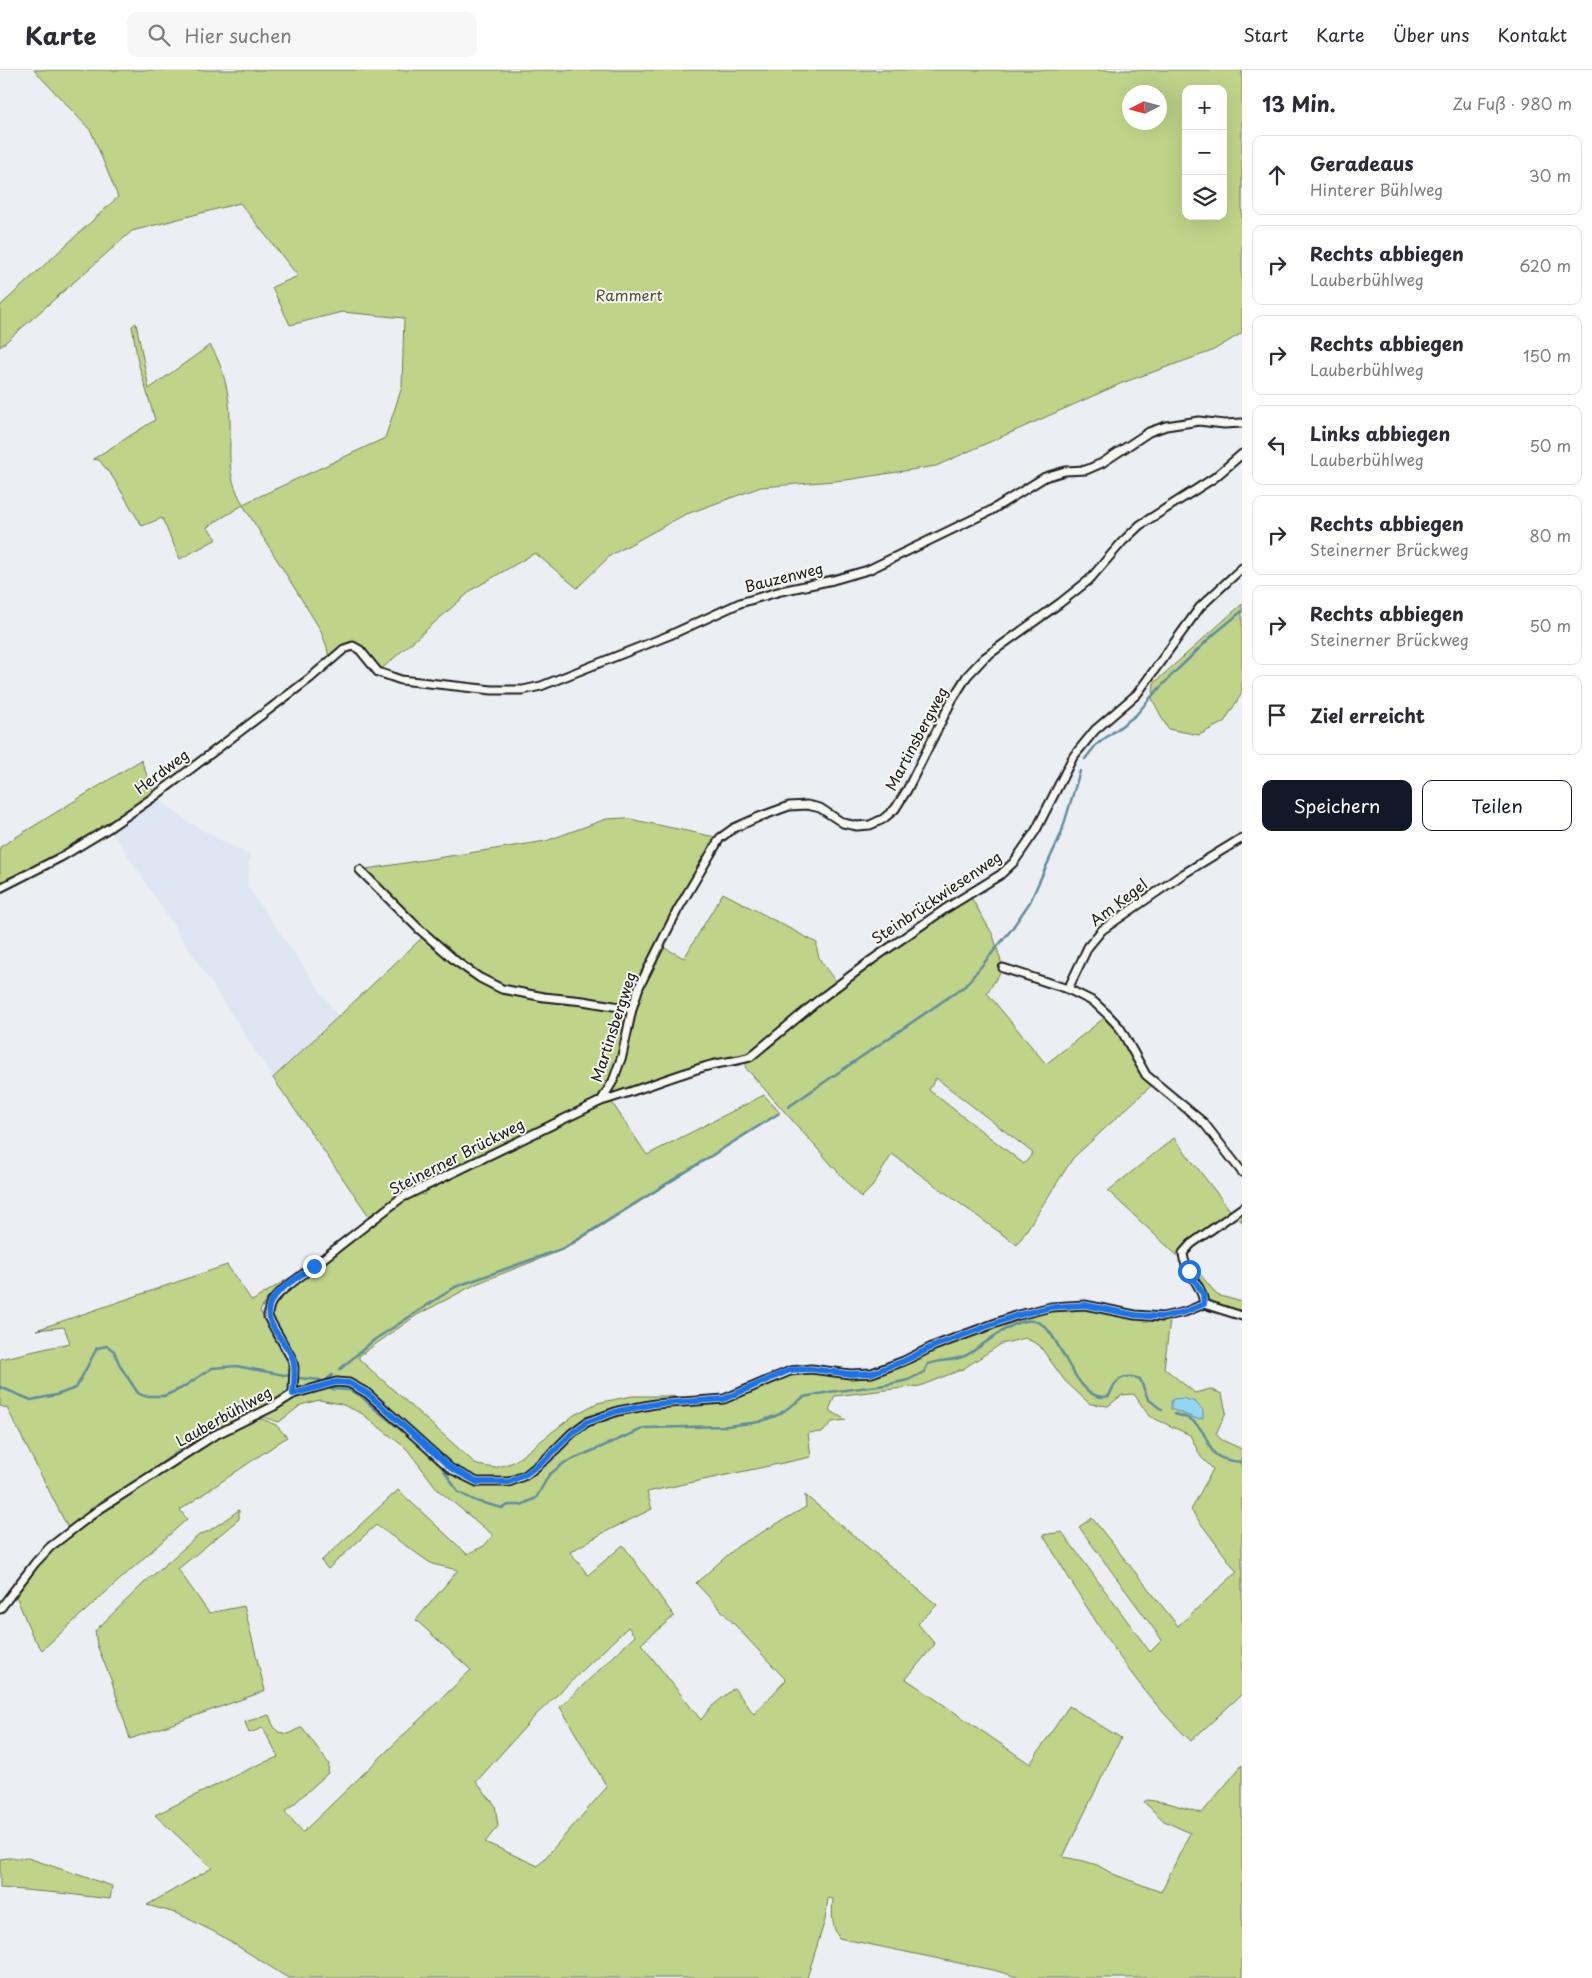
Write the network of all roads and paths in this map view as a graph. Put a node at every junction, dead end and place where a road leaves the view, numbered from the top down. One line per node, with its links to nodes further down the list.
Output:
1 (1242, 423): 4 (street, Bauzenweg)
2 (1242, 454): 10 (street, Martinsbergweg)
3 (1242, 568): 11 (street, Steinbrückwiesenweg)
4 (329, 661): 7 (street, Herdweg)
5 (1242, 838): 9 (street, Am Kegel)
6 (360, 870): 10 (street)
7 (0, 888)
8 (1003, 968): 9 (street)
9 (1068, 989): 12 (street)
10 (632, 1009): 11 (street, Martinsbergweg)
11 (601, 1101): 16 (street, Steinerner Brückweg)
12 (1242, 1172)
13 (1242, 1208): 14 (street)
14 (1204, 1304): 15 (street); 16 (street, Lauberbühlweg)
15 (1242, 1316)
16 (293, 1394): 17 (street, Lauberbühlweg)
17 (0, 1609)

